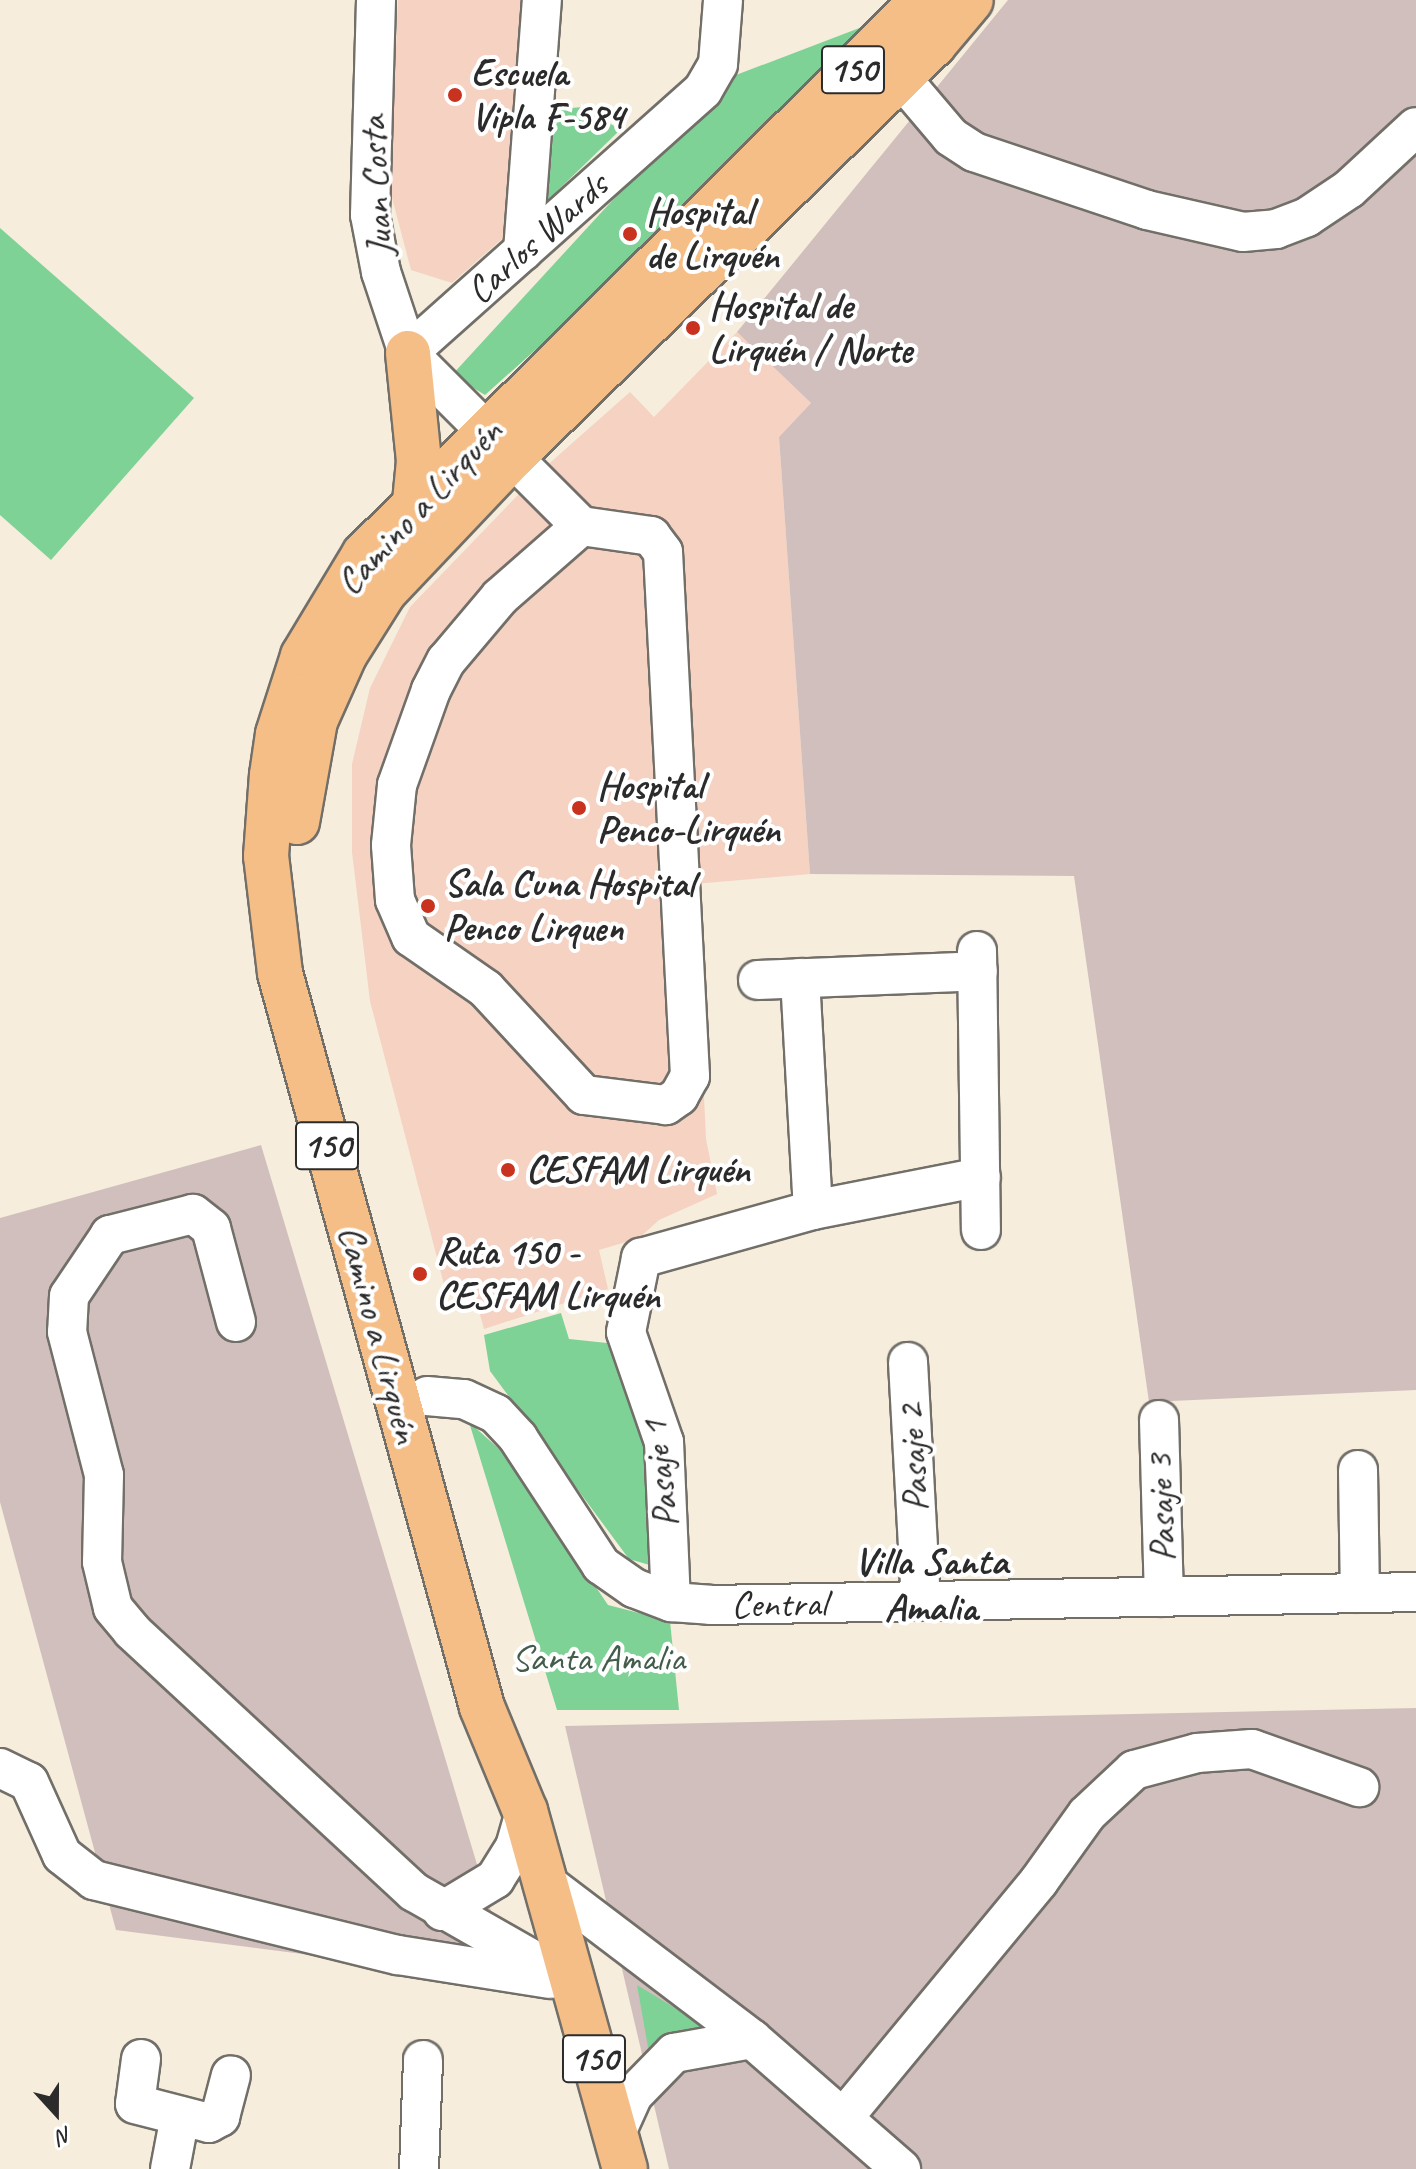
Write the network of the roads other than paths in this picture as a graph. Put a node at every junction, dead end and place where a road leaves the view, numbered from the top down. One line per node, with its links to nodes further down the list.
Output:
1 (376, 0): 9 (street, Juan Costa)
2 (542, 0): 8 (street)
3 (723, 0): 8 (street, Carlos Wards)
4 (923, 0): 10 (main road, Camino a Lirquén / 150)
5 (971, 0): 6 (main road, Camino a Lirquén / 150)
6 (901, 78): 7 (street); 10 (main road, Camino a Lirquén / 150)
7 (1416, 127)
8 (523, 251): 9 (street, Carlos Wards)
9 (408, 353): 10 (street, Juan Costa); 11 (main road)
10 (500, 443): 11 (main road, Camino a Lirquén / 150); 12 (street, Juan Costa); 20 (main road, Camino a Lirquén / 150)
11 (415, 502): 30 (main road, Camino a Lirquén / 150)
12 (581, 526): 12 (street)
13 (800, 978): 14 (street); 15 (street); 16 (street)
14 (758, 980)
15 (981, 1177): 16 (street); 17 (street)
16 (813, 1210): 27 (street, Pasaje 1)
17 (981, 1230)
18 (236, 1322): 32 (street)
19 (908, 1362): 26 (street, Pasaje 2)
20 (427, 1396): 27 (street, Central); 30 (main road, Camino a Lirquén / 150)
21 (1159, 1420): 25 (street, Pasaje 3)
22 (1358, 1470): 24 (street)
23 (1416, 1592): 24 (street, Central)
24 (1360, 1593): 25 (street, Central)
25 (1164, 1597): 26 (street, Central)
26 (921, 1601): 27 (street, Central)
27 (671, 1602)
28 (0, 1768): 33 (street)
29 (1359, 1787): 39 (street)
30 (525, 1811): 31 (main road, Camino a Lirquén / 150); 32 (street)
31 (545, 1882): 33 (main road, Camino a Lirquén / 150); 34 (street)
32 (442, 1911): 33 (street)
33 (572, 1982): 40 (main road, Camino a Lirquén / 150)
34 (752, 2039): 39 (street); 40 (street)
35 (141, 2059): 38 (street)
36 (423, 2060): 42 (street)
37 (231, 2075): 38 (street)
38 (180, 2116): 41 (street)
39 (844, 2117): 43 (street)
40 (620, 2152)
41 (170, 2169)
42 (419, 2169)
43 (901, 2169)

